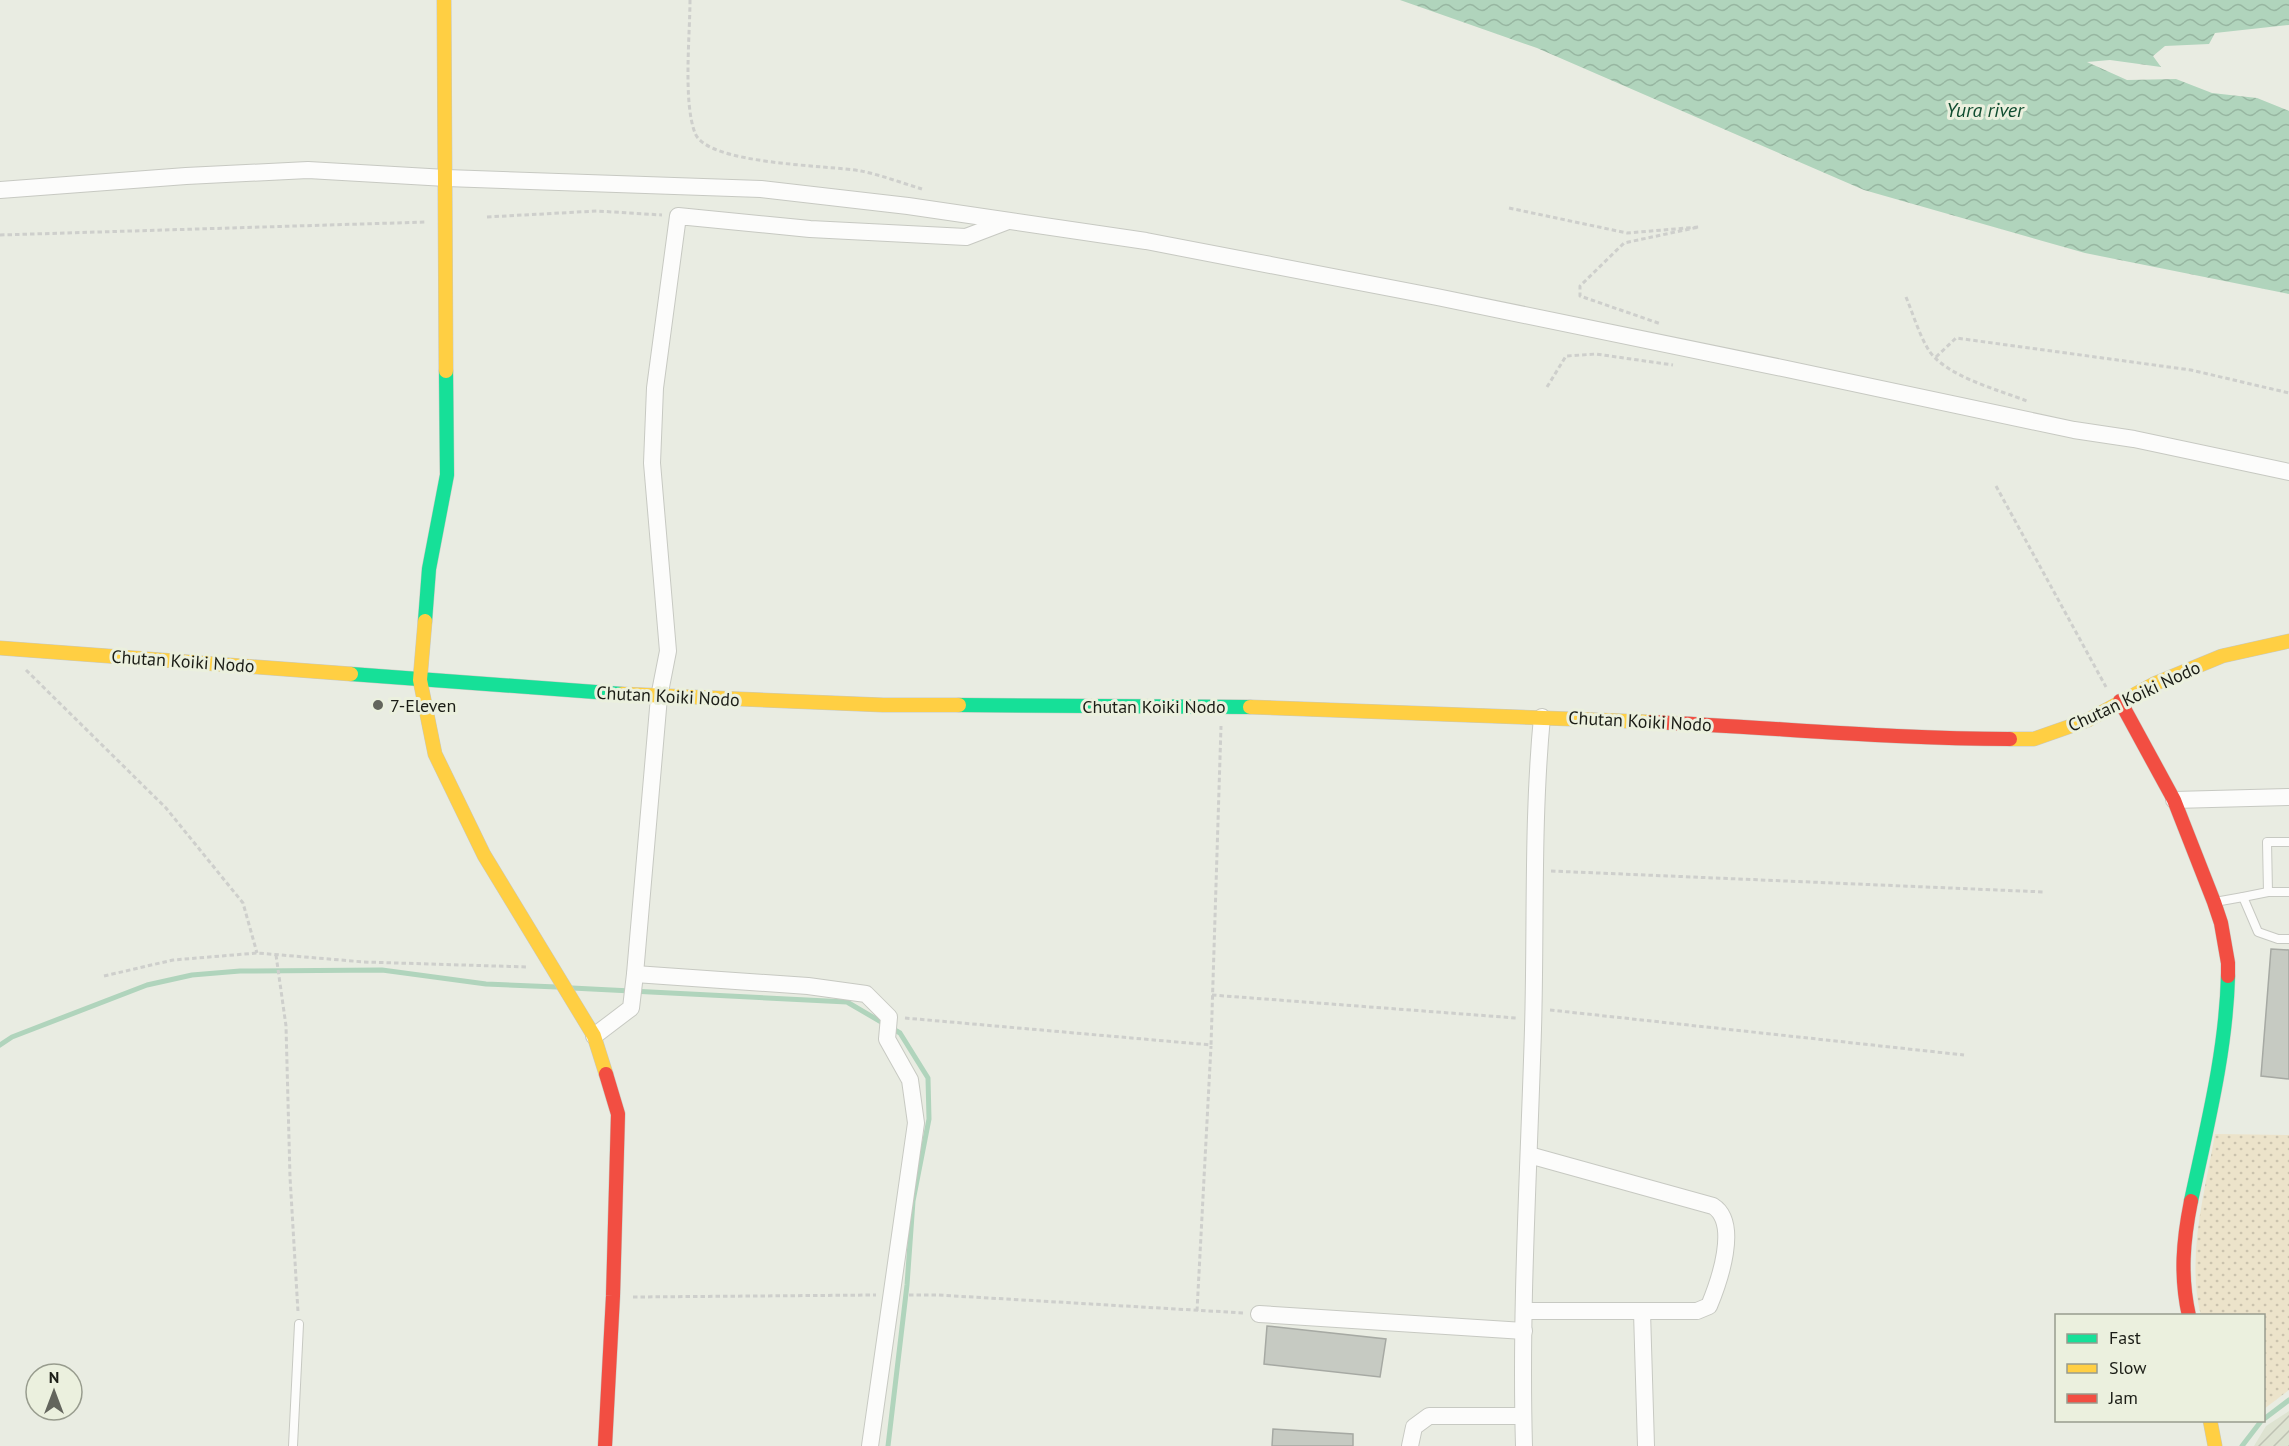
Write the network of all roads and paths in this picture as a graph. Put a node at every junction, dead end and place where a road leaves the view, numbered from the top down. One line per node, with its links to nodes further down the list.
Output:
1 (444, 0): 3 (street)
2 (690, 0): 5 (path)
3 (446, 173): 4 (street); 9 (street); 10 (street)
4 (0, 190)
5 (926, 190)
6 (1509, 208): 13 (path)
7 (678, 216): 8 (path); 9 (street); 24 (street)
8 (487, 217)
9 (1008, 220): 19 (street)
10 (447, 221): 11 (path); 23 (street)
11 (0, 235)
12 (1906, 297): 14 (path)
13 (1664, 325)
14 (1936, 357): 17 (path); 18 (path)
15 (1679, 364): 16 (path)
16 (1547, 387)
17 (2289, 393)
18 (2028, 401)
19 (2289, 472)
20 (1996, 486): 25 (path)
21 (2289, 641): 25 (street, Chutan Koiki Nodo)
22 (2, 648): 23 (street, Chutan Koiki Nodo); 38 (path)
23 (420, 680): 24 (street, Chutan Koiki Nodo); 40 (street)
24 (659, 697): 26 (street, Chutan Koiki Nodo); 41 (street)
25 (2120, 701): 27 (street, Chutan Koiki Nodo); 29 (street)
26 (1221, 706): 27 (street, Chutan Koiki Nodo); 43 (path)
27 (1542, 717): 31 (street)
28 (2289, 797): 29 (street)
29 (2174, 800): 36 (street)
30 (2289, 842): 33 (lane)
31 (1534, 871): 32 (path); 44 (street)
32 (2044, 892)
33 (2268, 892): 34 (lane); 35 (lane)
34 (2289, 892)
35 (2243, 897): 36 (lane); 37 (lane)
36 (2214, 902): 56 (street)
37 (2289, 939)
38 (257, 953): 39 (path); 42 (path)
39 (276, 955): 40 (path); 57 (path)
40 (552, 968): 46 (street)
41 (635, 974): 45 (street); 46 (street)
42 (104, 976)
43 (1212, 995): 44 (path); 47 (path)
44 (1533, 1014): 48 (path); 49 (street)
45 (889, 1017): 47 (path); 50 (street)
46 (594, 1036): 51 (street)
47 (1211, 1045): 52 (path)
48 (1965, 1055)
49 (1529, 1155): 53 (street); 54 (street)
50 (891, 1295): 51 (path); 52 (path); 63 (street)
51 (614, 1296): 62 (street)
52 (1197, 1311): 55 (path)
53 (1524, 1311): 54 (street); 58 (street)
54 (1642, 1312): 66 (street)
55 (1259, 1314): 58 (street)
56 (2189, 1314)
57 (299, 1324): 61 (lane)
58 (1524, 1331): 59 (street)
59 (1523, 1416): 64 (street); 65 (street)
60 (2210, 1422): 67 (street)
61 (293, 1446)
62 (605, 1446)
63 (870, 1446)
64 (1410, 1446)
65 (1524, 1446)
66 (1646, 1446)
67 (2215, 1446)

